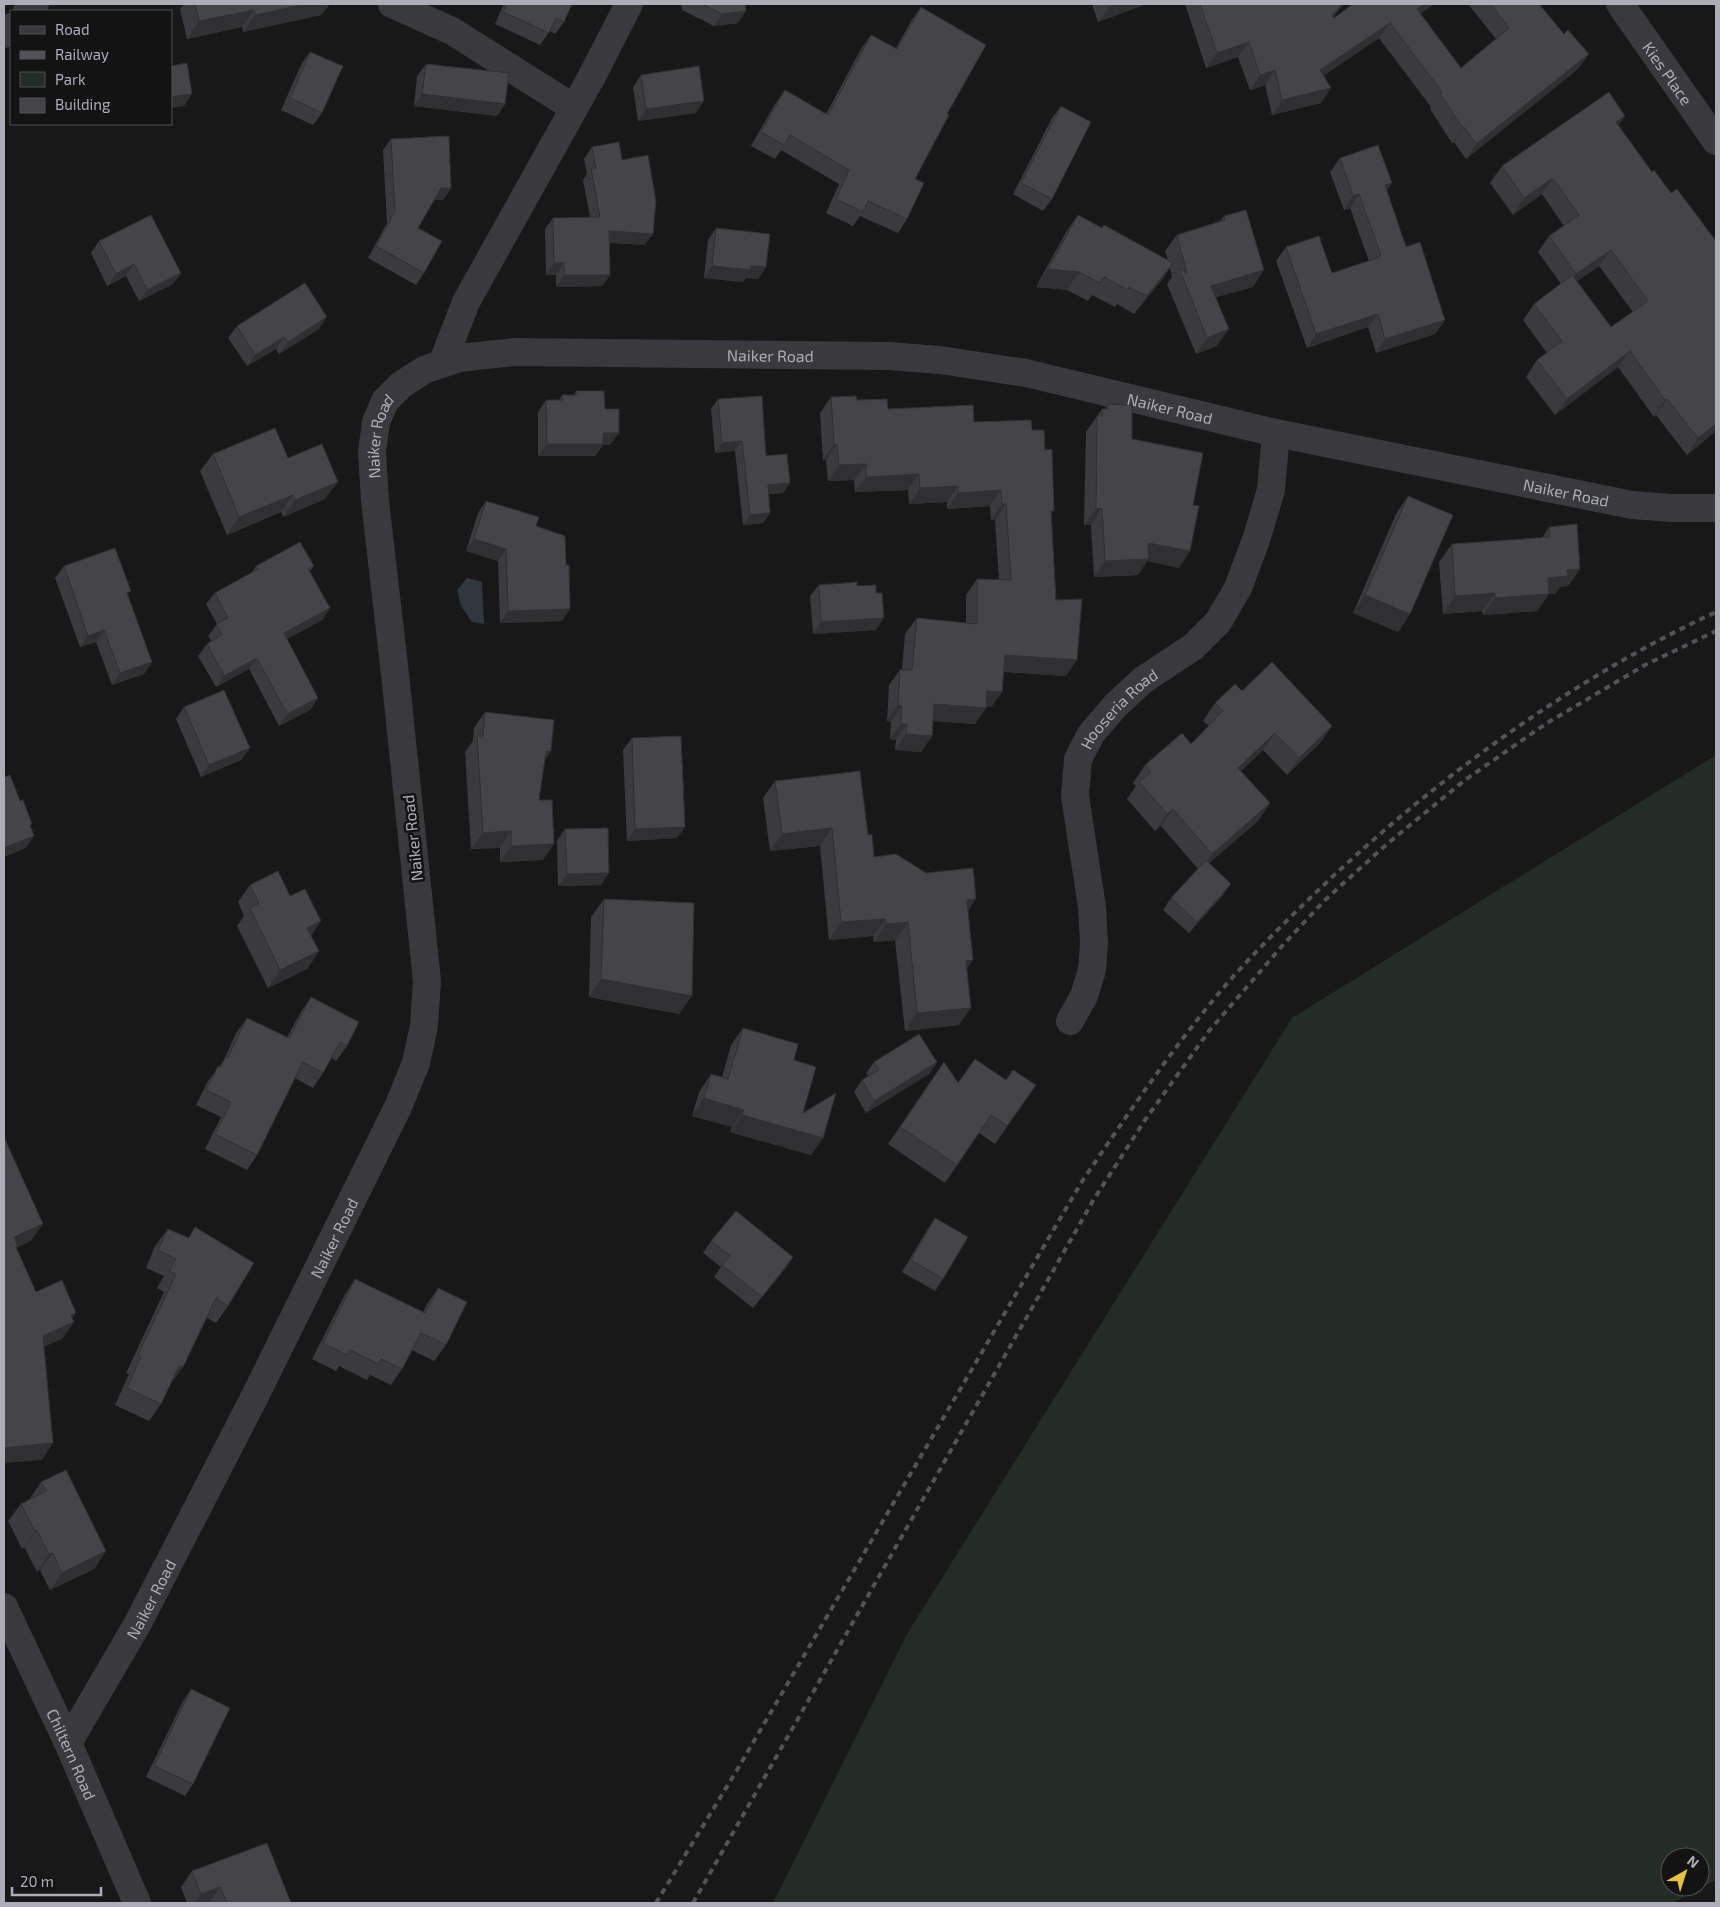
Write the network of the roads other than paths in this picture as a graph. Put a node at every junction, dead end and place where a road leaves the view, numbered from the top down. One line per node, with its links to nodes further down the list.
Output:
1 (392, 4): 4 (street)
2 (629, 4): 4 (street)
3 (1620, 4): 5 (street, Kies Place)
4 (574, 108): 6 (street)
5 (1716, 141)
6 (442, 364): 7 (street, Naiker Road); 11 (street, Naiker Road)
7 (1276, 433): 8 (street, Naiker Road); 9 (street, Hooseria Road)
8 (1716, 508)
9 (1070, 1021)
10 (4, 1607): 11 (street, Chiltern Road)
11 (68, 1743): 12 (street, Chiltern Road)
12 (137, 1903)

